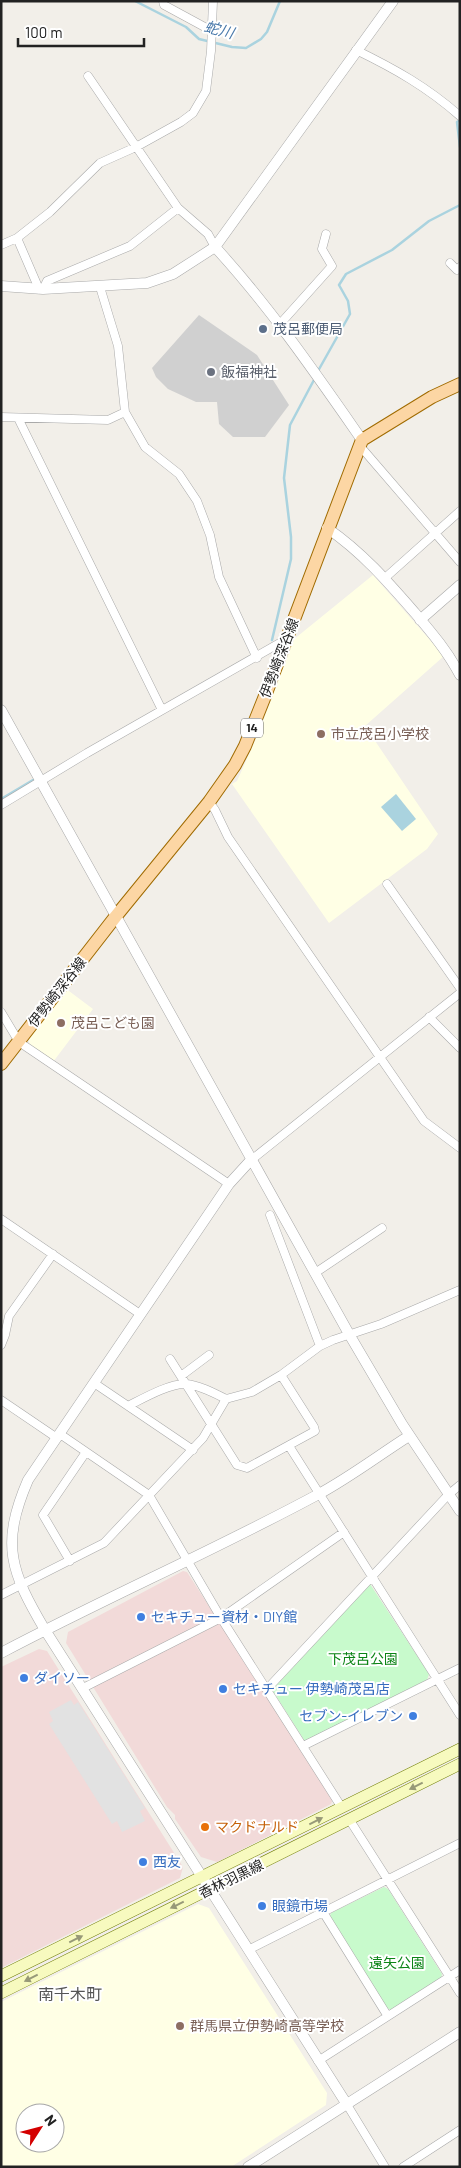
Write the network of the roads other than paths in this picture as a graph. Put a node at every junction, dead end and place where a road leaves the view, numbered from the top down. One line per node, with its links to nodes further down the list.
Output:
1 (163, 1): 4 (street)
2 (213, 1): 4 (street)
3 (392, 1): 5 (street)
4 (212, 31): 8 (street)
5 (356, 50): 7 (street); 13 (street)
6 (88, 76): 8 (street)
7 (460, 116)
8 (136, 147): 9 (street); 11 (street)
9 (178, 208): 13 (street); 18 (street)
10 (326, 234): 19 (street)
11 (17, 238): 12 (street); 18 (street)
12 (1, 245)
13 (215, 247): 17 (street); 19 (street)
14 (450, 263): 15 (street)
15 (460, 267)
16 (1, 286): 18 (street)
17 (100, 287): 18 (street); 21 (street)
18 (41, 289)
19 (280, 324): 24 (street)
20 (460, 384): 24 (main road)
21 (125, 412): 23 (street); 33 (street)
22 (1, 417): 23 (street)
23 (18, 418): 36 (street)
24 (361, 443): 26 (main road, 伊勢崎深谷線 / 14); 27 (street)
25 (460, 511): 27 (street)
26 (327, 528): 29 (street); 32 (main road, 伊勢崎深谷線 / 14)
27 (434, 532): 28 (street); 29 (street)
28 (460, 562)
29 (385, 578): 31 (street)
30 (460, 585): 31 (street)
31 (420, 620): 34 (street)
32 (287, 639): 33 (street); 38 (main road, 伊勢崎深谷線 / 14)
33 (257, 658): 36 (street)
34 (460, 675)
35 (1, 710): 37 (street)
36 (162, 710): 37 (street)
37 (41, 782): 39 (street); 41 (street)
38 (209, 802): 41 (main road, 伊勢崎深谷線 / 14); 48 (street)
39 (1, 805)
40 (387, 884): 42 (street)
41 (116, 916): 46 (main road, 伊勢崎深谷線 / 14); 51 (street)
42 (460, 988)
43 (460, 993): 45 (street)
44 (1, 1012): 46 (street)
45 (429, 1017): 47 (street); 48 (street)
46 (19, 1042): 49 (main road, 伊勢崎深谷線 / 14); 52 (street)
47 (460, 1048)
48 (379, 1058): 50 (street); 51 (street)
49 (1, 1064)
50 (460, 1148)
51 (250, 1161): 52 (street); 57 (street)
52 (229, 1184): 60 (street)
53 (270, 1215): 64 (street)
54 (1, 1219): 56 (street)
55 (382, 1228): 57 (street)
56 (52, 1254): 60 (street); 61 (street)
57 (315, 1273): 62 (street)
58 (460, 1290): 62 (street)
59 (1, 1311): 61 (street)
60 (140, 1314): 69 (street)
61 (9, 1316): 63 (street)
62 (349, 1334): 64 (street); 76 (street)
63 (1, 1345)
64 (320, 1346): 67 (street)
65 (209, 1355): 68 (street)
66 (170, 1359): 68 (street)
67 (281, 1375): 71 (street); 77 (street)
68 (181, 1376): 70 (street)
69 (94, 1383): 73 (street); 75 (street)
70 (186, 1384): 71 (street); 73 (street); 74 (street)
71 (226, 1399): 74 (street)
72 (1, 1401): 75 (street)
73 (128, 1406): 78 (street)
74 (212, 1425): 77 (street); 78 (street)
75 (58, 1436): 79 (street); 89 (street)
76 (409, 1436): 81 (street); 83 (street)
77 (289, 1446): 81 (street)
78 (193, 1450): 82 (street)
79 (86, 1452): 82 (street); 86 (street)
80 (460, 1485): 83 (street)
81 (319, 1494): 85 (street); 87 (street)
82 (149, 1495): 86 (street); 87 (street)
83 (448, 1495): 84 (street); 88 (street)
84 (460, 1511)
85 (344, 1532): 88 (street); 91 (street)
86 (70, 1561): 89 (street)
87 (187, 1562): 91 (street); 92 (street)
88 (371, 1576): 95 (street); 97 (street)
89 (20, 1587): 90 (street); 92 (street)
90 (1, 1595)
91 (221, 1618): 96 (street); 97 (street)
92 (45, 1630): 93 (street); 96 (street)
93 (1, 1653)
94 (460, 1668): 95 (street)
95 (437, 1679): 98 (street); 99 (street)
96 (83, 1688): 105 (street)
97 (267, 1689): 99 (street)
98 (460, 1715)
99 (303, 1746): 102 (street)
100 (460, 1750): 102 (main road, 香林羽黒線)
101 (460, 1764): 103 (main road, 香林羽黒線, one-way to 103)
102 (342, 1808): 105 (main road, 香林羽黒線, one-way to 102)
103 (349, 1819): 106 (street); 107 (main road, 香林羽黒線)
104 (458, 1847): 106 (street)
105 (202, 1878): 107 (street); 111 (main road, 香林羽黒線, one-way to 105)
106 (388, 1879): 108 (street); 112 (street)
107 (209, 1890): 109 (street); 113 (main road, 香林羽黒線, one-way to 113)
108 (323, 1912): 109 (street); 115 (street)
109 (248, 1950): 117 (street)
110 (460, 1970): 112 (street)
111 (1, 1976)
112 (449, 1976): 114 (street); 115 (street)
113 (1, 1993)
114 (460, 1993)
115 (387, 2015): 117 (street)
116 (460, 2032): 118 (street)
117 (318, 2061): 118 (street)
118 (346, 2104): 120 (street); 121 (street)
119 (460, 2130): 122 (street)
120 (248, 2167)
121 (385, 2167)
122 (403, 2167)

